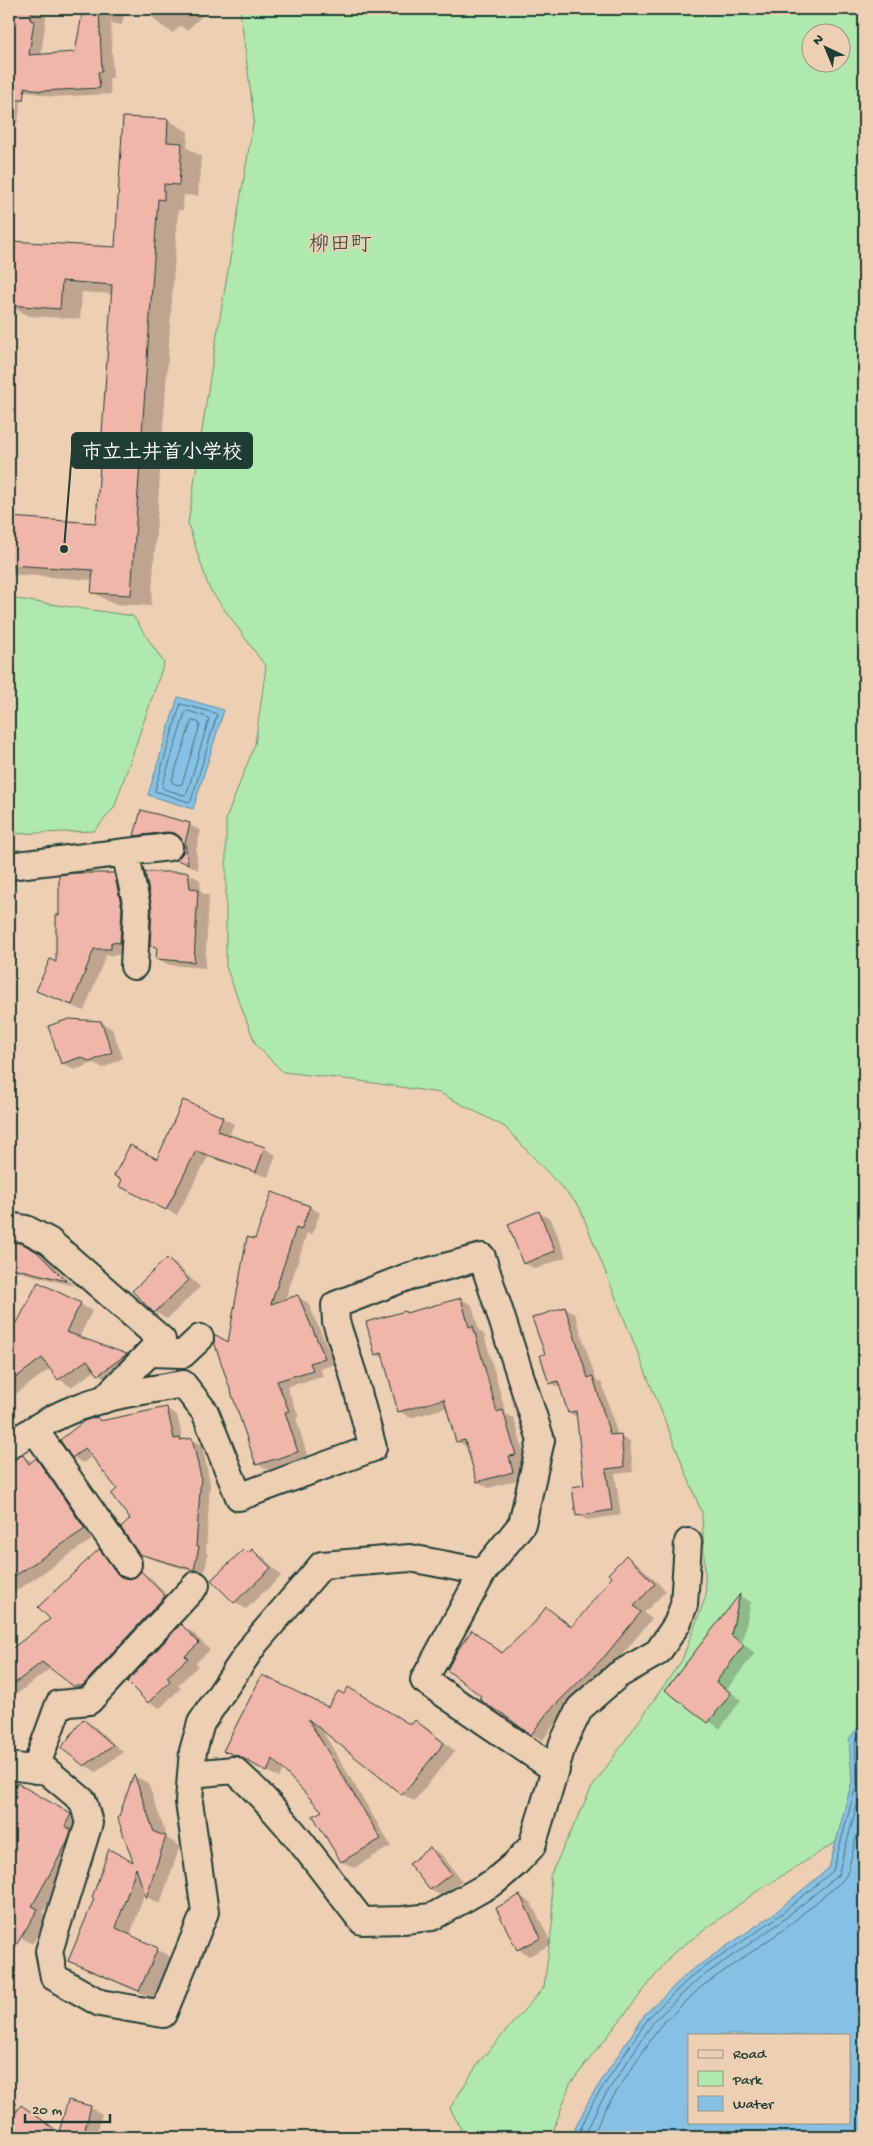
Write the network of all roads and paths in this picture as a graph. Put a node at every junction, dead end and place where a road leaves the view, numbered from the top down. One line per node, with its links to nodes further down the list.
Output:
1 (169, 847): 2 (street)
2 (125, 852): 3 (street); 4 (street)
3 (9, 866)
4 (134, 966)
5 (9, 1226): 7 (street)
6 (200, 1338): 7 (street)
7 (149, 1353): 8 (street)
8 (102, 1401): 9 (street); 13 (street)
9 (34, 1429): 10 (street); 12 (street)
10 (9, 1446)
11 (688, 1542): 17 (street)
12 (128, 1564)
13 (483, 1572): 17 (street); 18 (street)
14 (196, 1585): 16 (street)
15 (9, 1766): 16 (street)
16 (35, 1770): 18 (street)
17 (556, 1770): 18 (street)
18 (192, 1774)

